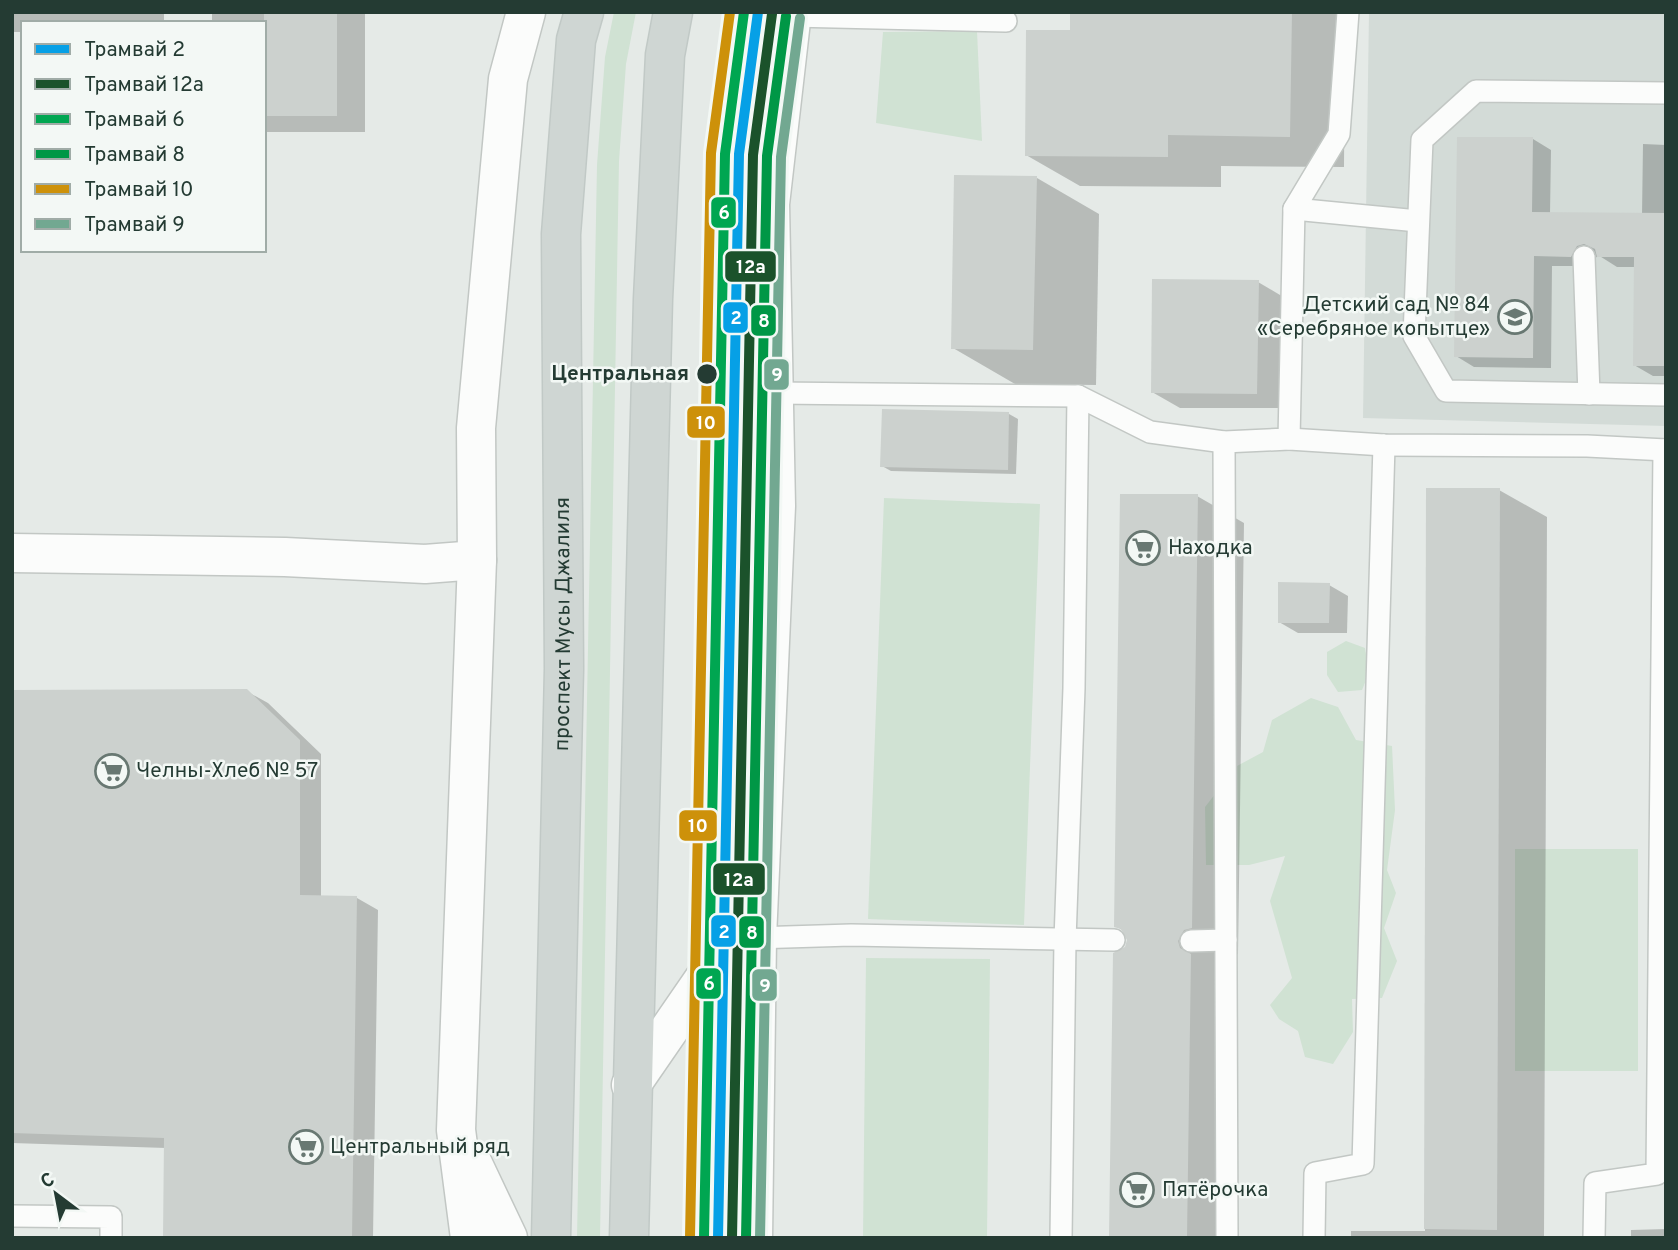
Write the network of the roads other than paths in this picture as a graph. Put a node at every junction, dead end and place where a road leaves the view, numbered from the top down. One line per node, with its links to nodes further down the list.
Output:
1 (526, 12): 20 (street)
2 (584, 12): 33 (main road, проспект Мусы Джалиля)
3 (673, 12): 27 (main road)
4 (1348, 12): 8 (lane)
5 (792, 14): 6 (lane); 11 (street)
6 (1006, 21)
7 (1666, 93): 9 (lane)
8 (1294, 209): 9 (lane); 15 (lane)
9 (1418, 221): 12 (lane)
10 (1584, 257): 12 (lane)
11 (775, 393): 14 (lane); 21 (street)
12 (1590, 394): 13 (lane)
13 (1666, 395)
14 (1078, 396): 16 (lane); 23 (lane)
15 (1289, 439): 16 (lane); 17 (lane)
16 (1224, 442): 25 (lane)
17 (1384, 445): 18 (lane); 38 (lane)
18 (1665, 450): 39 (lane)
19 (12, 553): 20 (street)
20 (477, 560): 28 (street)
21 (761, 879): 22 (street); 27 (street)
22 (757, 938): 23 (lane); 35 (street)
23 (1065, 940): 24 (lane); 36 (lane)
24 (1114, 940)
25 (1226, 940): 26 (lane); 37 (lane)
26 (1191, 941)
27 (631, 1085): 34 (main road)
28 (456, 1130): 31 (street); 32 (street)
29 (12, 1216): 30 (lane)
30 (111, 1238)
31 (470, 1238)
32 (508, 1238)
33 (551, 1238)
34 (629, 1238)
35 (753, 1238)
36 (1061, 1238)
37 (1227, 1238)
38 (1314, 1238)
39 (1594, 1238)

